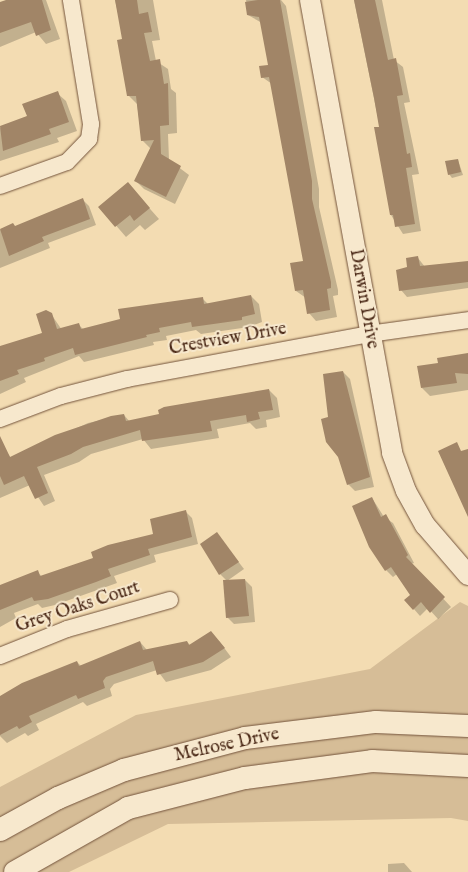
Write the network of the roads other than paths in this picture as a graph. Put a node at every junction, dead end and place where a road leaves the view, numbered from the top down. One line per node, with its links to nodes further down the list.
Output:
1 (71, 0): 3 (street)
2 (310, 0): 5 (street, Darwin Drive)
3 (0, 186)
4 (468, 320): 5 (street, Crestview Drive)
5 (369, 334): 6 (street, Crestview Drive); 7 (street, Darwin Drive)
6 (0, 419)
7 (468, 575)
8 (170, 600): 9 (street, Grey Oaks Court)
9 (0, 656)
10 (468, 726): 12 (main road, Melrose Drive)
11 (468, 766): 13 (main road, Melrose Drive)
12 (0, 830)
13 (15, 872)

